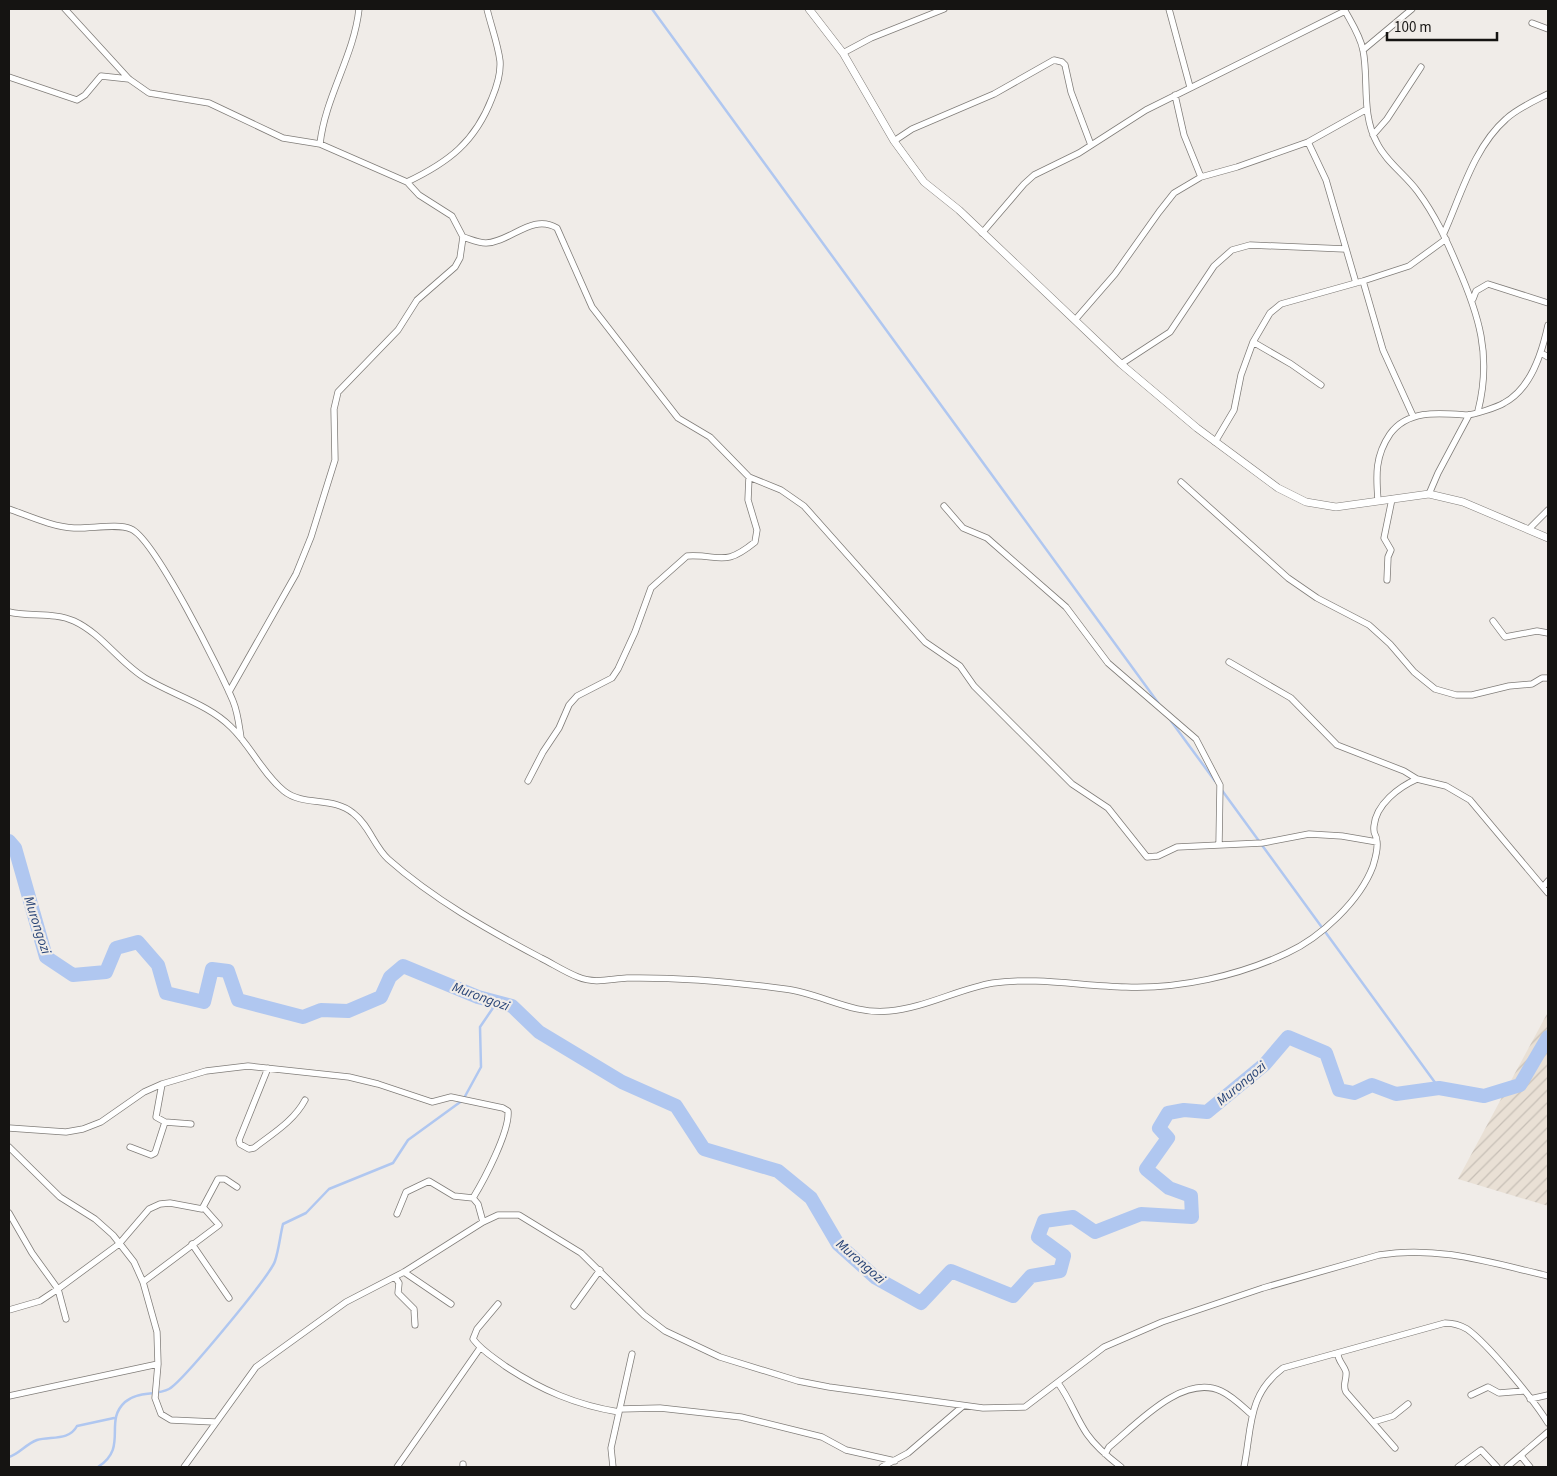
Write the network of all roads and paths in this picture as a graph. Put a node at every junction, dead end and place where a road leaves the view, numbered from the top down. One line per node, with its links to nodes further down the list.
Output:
1 (65, 9): 15 (street)
2 (359, 9): 23 (street)
3 (487, 9): 26 (street)
4 (809, 9): 12 (street)
5 (944, 9): 12 (street)
6 (1169, 9): 16 (street)
7 (1412, 9): 11 (street)
8 (1344, 10): 11 (street); 16 (street)
9 (1532, 22): 10 (street)
10 (1548, 29)
11 (1363, 50): 19 (street)
12 (843, 53): 21 (street)
13 (1421, 67): 20 (street)
14 (9, 77): 15 (street)
15 (129, 79): 23 (street)
16 (1190, 87): 18 (street)
17 (1548, 94): 28 (street)
18 (1175, 95): 24 (street); 25 (street)
19 (1367, 109): 20 (street); 22 (street)
20 (1373, 135): 28 (street)
21 (894, 141): 24 (street); 27 (street)
22 (1308, 142): 25 (street); 30 (street)
23 (320, 144): 26 (street)
24 (1091, 145): 27 (street)
25 (1201, 177): 35 (street)
26 (407, 182): 29 (street)
27 (982, 232): 35 (street)
28 (1445, 236): 31 (street); 33 (street)
29 (463, 237): 46 (street); 62 (street)
30 (1346, 249): 32 (street); 40 (street)
31 (1363, 281): 32 (street); 44 (street)
32 (1356, 283): 37 (street)
33 (1473, 299): 34 (street); 42 (street)
34 (1548, 303)
35 (1075, 320): 40 (street)
36 (1548, 326): 38 (street)
37 (1253, 342): 41 (street); 45 (street)
38 (1541, 353): 39 (street); 42 (street)
39 (1548, 357)
40 (1122, 364): 45 (street)
41 (1321, 385)
42 (1478, 411): 43 (street)
43 (1469, 415): 44 (street); 48 (street)
44 (1412, 416): 50 (street)
45 (1215, 442): 50 (street)
46 (749, 477): 65 (street); 67 (street)
47 (1181, 482): 61 (street)
48 (1429, 494): 49 (street); 54 (street)
49 (1392, 499): 50 (street); 56 (street)
50 (1378, 500)
51 (944, 506): 67 (street)
52 (9, 509): 62 (street)
53 (1548, 510): 54 (street)
54 (1529, 529): 55 (street)
55 (1548, 538)
56 (1387, 580)
57 (9, 612): 63 (street)
58 (1493, 621): 59 (street)
59 (1548, 633)
60 (1229, 662): 64 (street)
61 (1548, 678)
62 (229, 692): 63 (street)
63 (241, 738): 66 (street)
64 (1417, 779): 66 (street); 69 (street)
65 (528, 781)
66 (1377, 842): 67 (street)
67 (1219, 844)
68 (1548, 881): 69 (street)
69 (1543, 887): 70 (street)
70 (1548, 893)
71 (268, 1068): 72 (street); 73 (street); 80 (street)
72 (162, 1084): 74 (street); 76 (street)
73 (305, 1100)
74 (165, 1122): 75 (street); 78 (street)
75 (191, 1124)
76 (9, 1128)
77 (9, 1147): 85 (street)
78 (130, 1148)
79 (237, 1186): 81 (street)
80 (473, 1198): 83 (street); 84 (street)
81 (203, 1207): 85 (street); 86 (street)
82 (9, 1213): 92 (street)
83 (397, 1214)
84 (483, 1222): 87 (street); 88 (street)
85 (119, 1244): 91 (street); 92 (street)
86 (192, 1244): 91 (street); 93 (street)
87 (600, 1270): 96 (street); 111 (street)
88 (404, 1272): 89 (street); 94 (street)
89 (395, 1276): 99 (street); 114 (street)
90 (1548, 1276): 104 (street)
91 (143, 1282): 103 (street)
92 (58, 1289): 97 (street); 98 (street)
93 (229, 1298)
94 (450, 1304)
95 (498, 1304): 100 (street)
96 (574, 1306)
97 (9, 1310)
98 (66, 1320)
99 (416, 1325)
100 (480, 1348): 112 (street); 123 (street)
101 (632, 1354): 112 (street)
102 (1338, 1354): 105 (street); 113 (street); 115 (street)
103 (158, 1364): 108 (street); 114 (street)
104 (1058, 1383): 111 (street); 119 (street)
105 (1523, 1391): 106 (street); 109 (street)
106 (1470, 1395)
107 (1548, 1395): 109 (street)
108 (9, 1396)
109 (1530, 1398): 116 (street)
110 (1408, 1404): 115 (street)
111 (963, 1406): 121 (street)
112 (619, 1411): 121 (street); 124 (street)
113 (1251, 1414): 119 (street); 127 (street)
114 (215, 1422): 122 (street)
115 (1373, 1422): 118 (street)
116 (1548, 1423)
117 (1548, 1432): 120 (street)
118 (1395, 1448)
119 (1105, 1454): 126 (street)
120 (1521, 1456): 130 (street); 131 (street)
121 (895, 1462): 125 (street)
122 (184, 1467)
123 (397, 1467)
124 (613, 1467)
125 (882, 1467)
126 (1121, 1467)
127 (1244, 1467)
128 (1458, 1467): 129 (street)
129 (1497, 1467)
130 (1507, 1467)
131 (1530, 1467)

